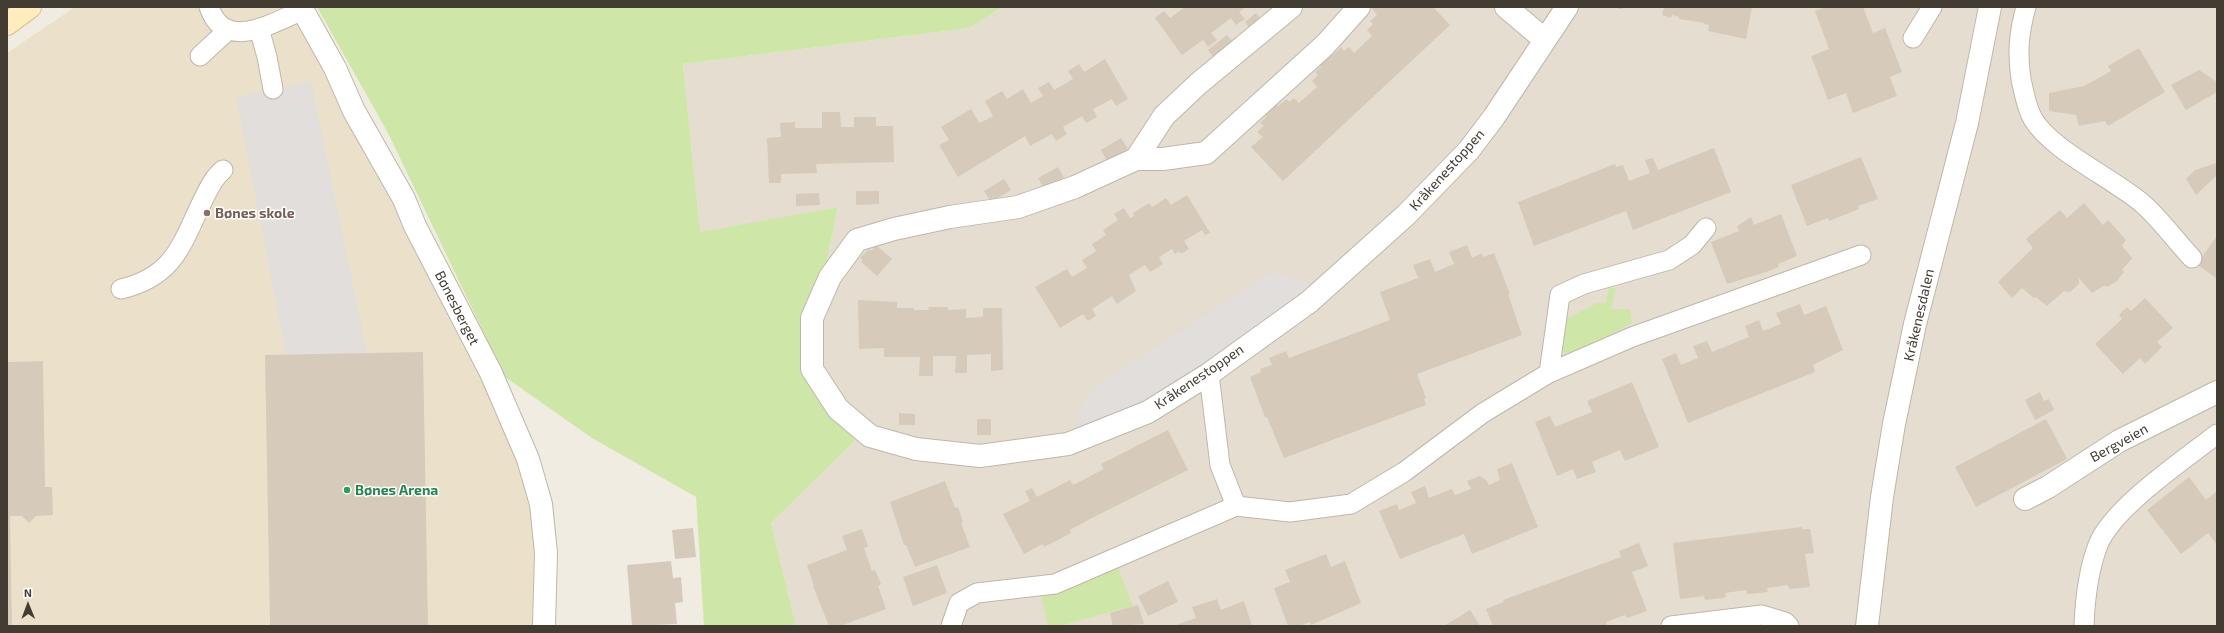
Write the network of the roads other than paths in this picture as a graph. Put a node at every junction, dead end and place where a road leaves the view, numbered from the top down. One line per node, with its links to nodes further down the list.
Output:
1 (30, 7): 11 (main road)
2 (209, 7): 13 (lane)
3 (1291, 7): 18 (street)
4 (1359, 7): 18 (street, Kråkenestoppen)
5 (1506, 7): 15 (street)
6 (1567, 7): 15 (street, Kråkenestoppen)
7 (1932, 7): 14 (lane)
8 (1990, 7): 34 (street, Kråkenesdalen)
9 (2026, 7): 22 (lane)
10 (302, 8): 12 (lane, Bønesberget); 30 (street, Bønesberget)
11 (7, 24)
12 (259, 28): 13 (lane, Bønesberget); 17 (lane)
13 (228, 30): 16 (lane)
14 (1912, 38)
15 (1545, 40): 25 (street, Kråkenestoppen)
16 (200, 56)
17 (273, 89)
18 (1136, 159): 25 (street, Kråkenestoppen)
19 (223, 170): 23 (lane)
20 (1706, 228): 24 (lane)
21 (1861, 255): 24 (lane)
22 (2192, 258)
23 (121, 289)
24 (1549, 373): 29 (lane)
25 (1209, 374): 29 (lane)
26 (2217, 392): 28 (street, Bergveien)
27 (2217, 434): 35 (lane)
28 (2025, 499)
29 (1236, 506): 31 (lane)
30 (544, 626)
31 (951, 626)
32 (1671, 626): 33 (lane)
33 (1789, 626)
34 (1867, 626)
35 (2084, 626)

